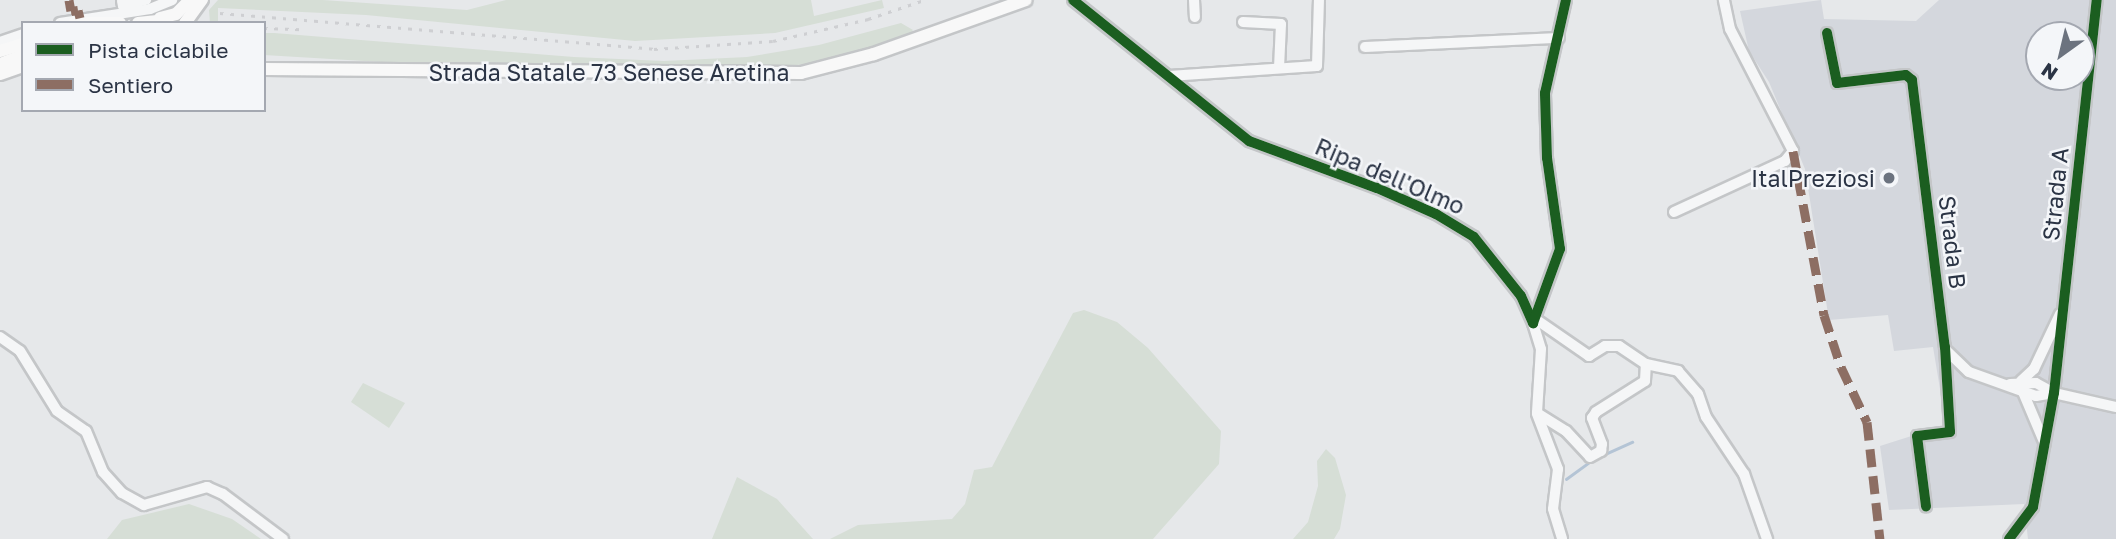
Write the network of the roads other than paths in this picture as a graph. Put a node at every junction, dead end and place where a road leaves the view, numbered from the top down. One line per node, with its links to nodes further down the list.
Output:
1 (146, 0): 12 (street)
2 (172, 0): 15 (street)
3 (190, 0): 14 (main road)
4 (202, 0): 16 (main road)
5 (1026, 0): 29 (main road, Strada Statale 73 Senese Aretina)
6 (1073, 0): 31 (street, Ripa dell'Olmo)
7 (1194, 0): 13 (street)
8 (1319, 0): 28 (street)
9 (1566, 0): 20 (street)
10 (1724, 0): 32 (street)
11 (2098, 0): 33 (street, Strada A)
12 (122, 1)
13 (1195, 16)
14 (166, 20)
15 (73, 21)
16 (186, 21)
17 (1243, 22): 28 (street)
18 (1827, 33): 36 (street, Strada B)
19 (21, 37): 21 (main road)
20 (1559, 38): 23 (street); 34 (street)
21 (0, 43)
22 (21, 45): 24 (main road)
23 (1365, 47)
24 (0, 51)
25 (21, 56): 26 (main road)
26 (0, 64)
27 (21, 67): 30 (main road)
28 (1279, 68): 31 (street)
29 (266, 69)
30 (0, 74)
31 (1169, 76): 34 (street, Ripa dell'Olmo)
32 (1674, 212)
33 (2064, 304): 40 (street); 41 (street, Strada A)
34 (1534, 320): 37 (street); 43 (street, Ripa dell'Olmo)
35 (0, 337): 46 (street)
36 (1945, 347): 38 (street); 39 (street, Strada B)
37 (1646, 364): 43 (street); 48 (street)
38 (1969, 372): 39 (street); 40 (street)
39 (1948, 383): 45 (street, Strada B)
40 (2022, 387): 41 (street); 44 (street)
41 (2054, 393): 42 (street); 44 (street, Strada A)
42 (2116, 407)
43 (1537, 413): 47 (street)
44 (2045, 444): 49 (street, Strada A)
45 (1926, 506)
46 (283, 539)
47 (1562, 539)
48 (1767, 539)
49 (2009, 539)

